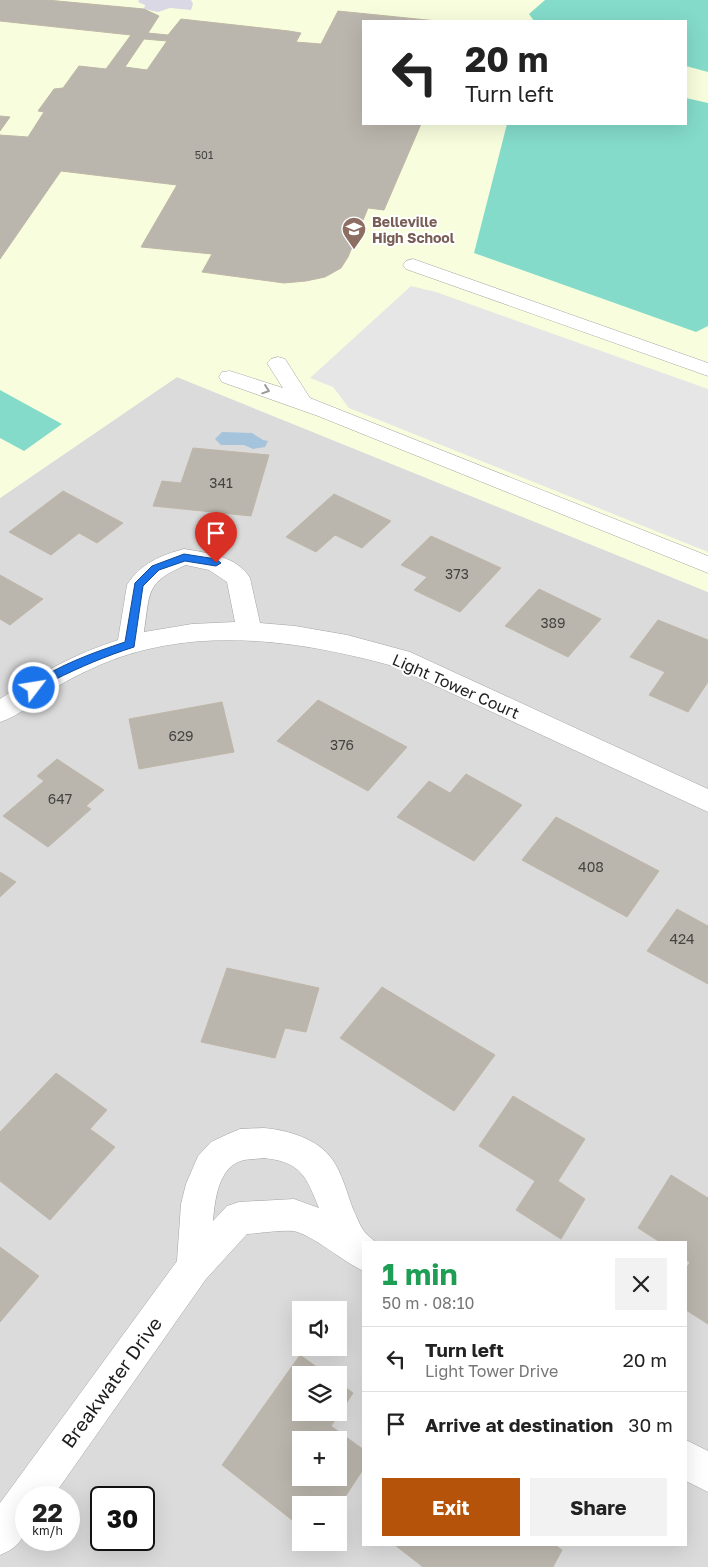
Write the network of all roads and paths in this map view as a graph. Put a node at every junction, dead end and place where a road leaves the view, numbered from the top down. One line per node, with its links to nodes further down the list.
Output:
1 (413, 264): 3 (street)
2 (278, 363): 5 (street)
3 (708, 370)
4 (230, 377): 5 (street, one-way to 5)
5 (302, 402): 6 (street)
6 (708, 566)
7 (249, 632): 8 (street, Light Tower Court); 8 (street); 10 (street, Light Tower Court)
8 (130, 644): 9 (street, Light Tower Court)
9 (0, 712)
10 (708, 801)
11 (359, 1251): 12 (street, Breakwater Drive); 12 (street)
12 (194, 1267): 15 (street, Breakwater Drive)
13 (687, 1460): 14 (street)
14 (708, 1473)
15 (36, 1486)
16 (15, 1515): 17 (street, Breakwater Drive)
17 (0, 1536)

